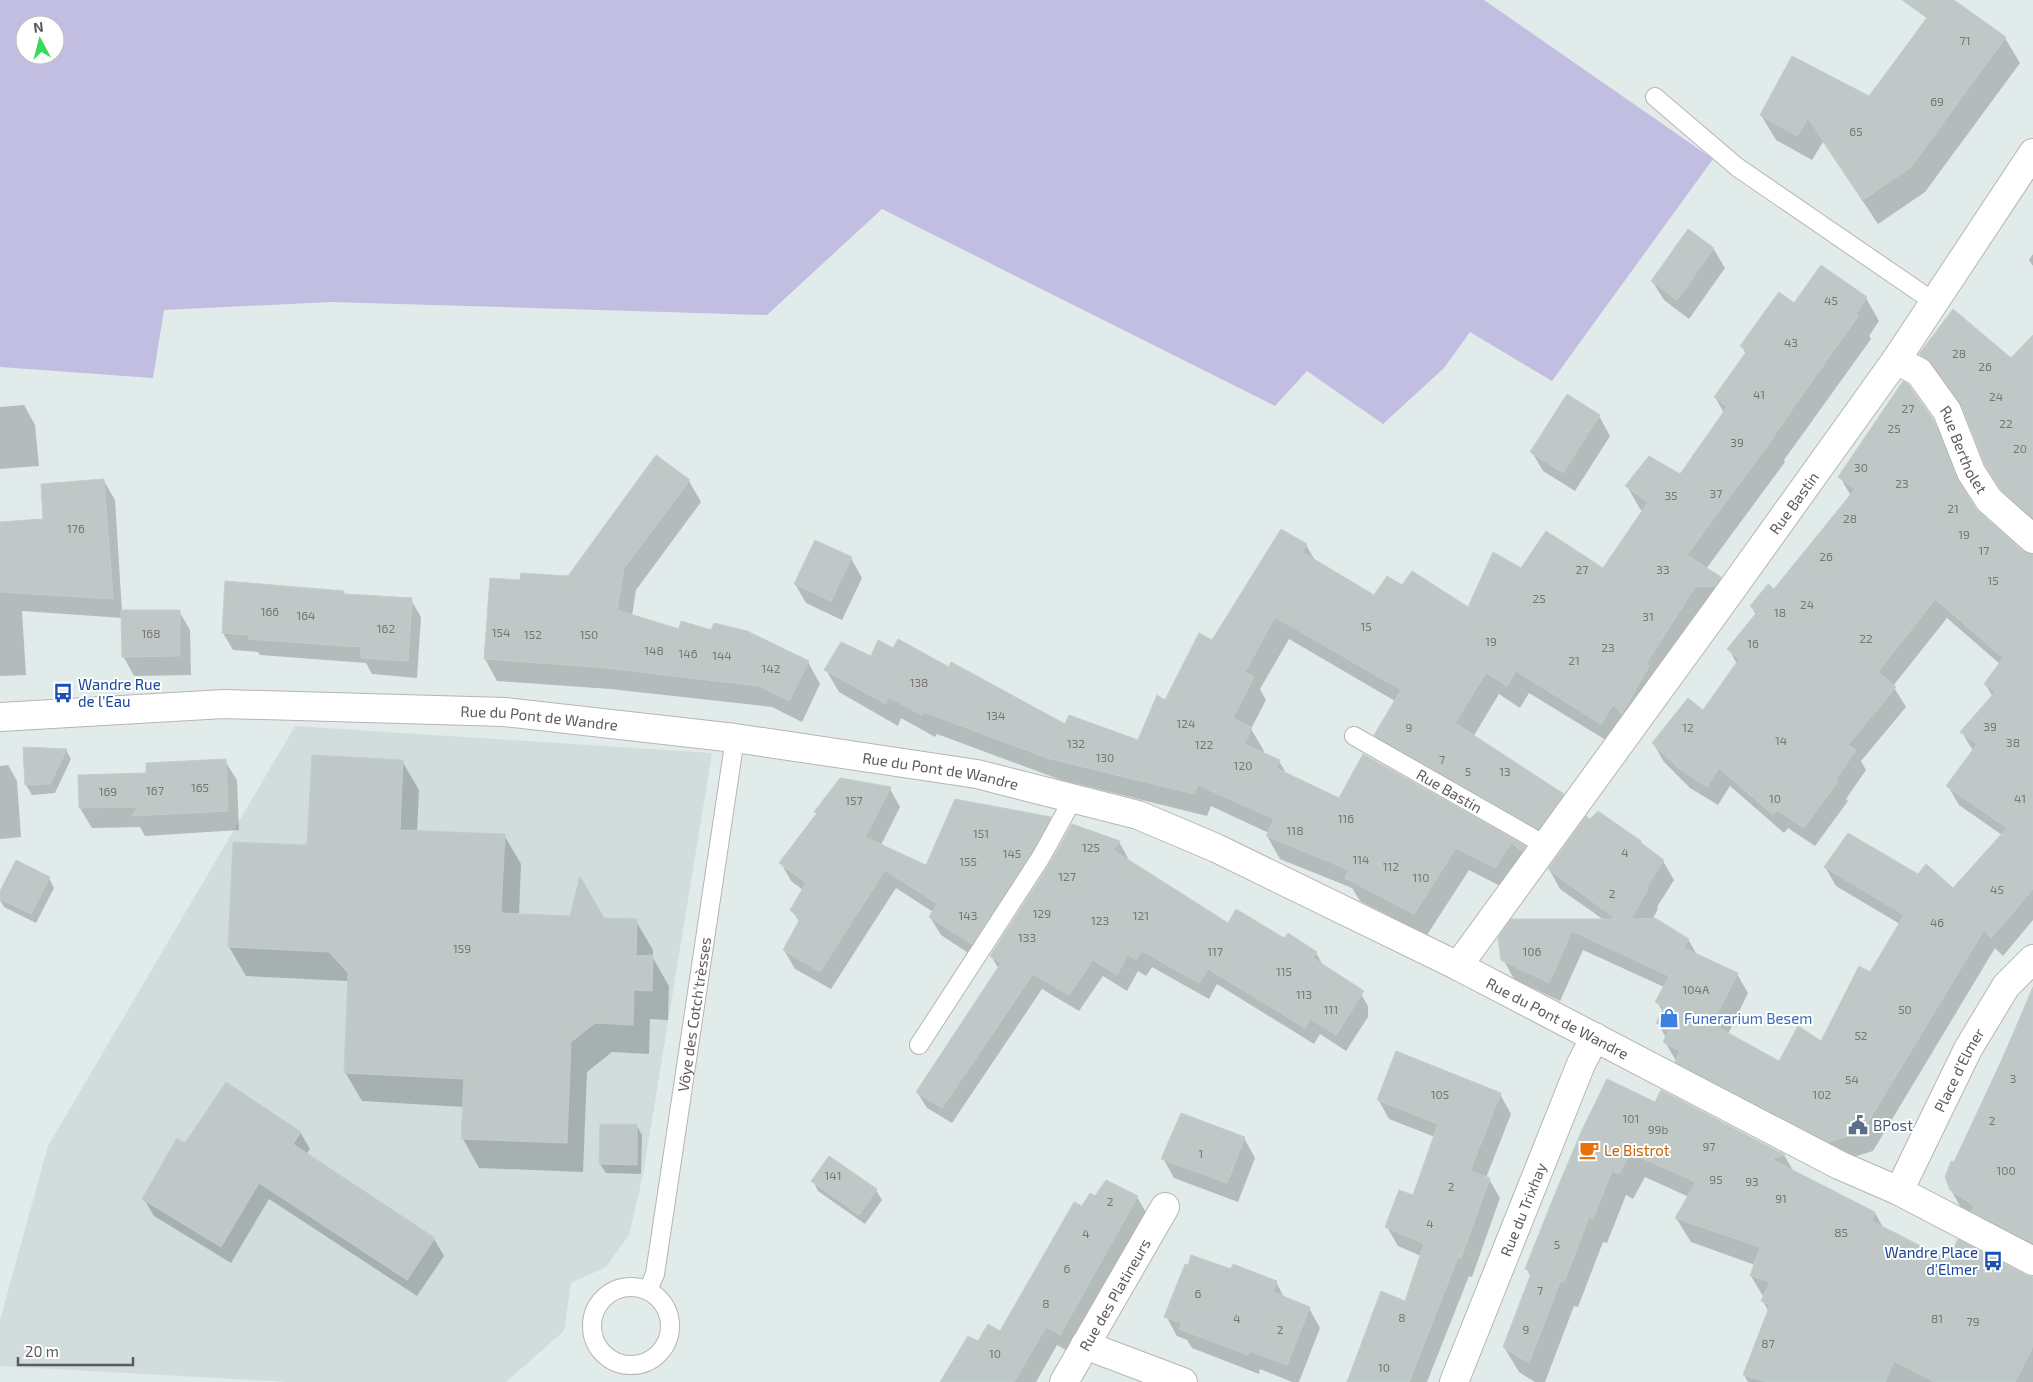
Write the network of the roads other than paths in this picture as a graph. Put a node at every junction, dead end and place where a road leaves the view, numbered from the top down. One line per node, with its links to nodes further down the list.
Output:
1 (1654, 98): 3 (lane)
2 (2033, 153): 3 (street, Rue Bastin)
3 (1934, 302): 4 (street, Rue Bastin)
4 (1896, 360): 5 (street, Rue Bertholet); 10 (street, Rue Bastin)
5 (2033, 539)
6 (0, 717): 8 (street, Rue du Pont de Wandre)
7 (1354, 736): 10 (lane, Rue Bastin)
8 (735, 738): 9 (street, Rue du Pont de Wandre); 18 (lane, Vôye des Cotch'trèsses)
9 (1073, 799): 12 (street, Rue du Pont de Wandre); 14 (lane)
10 (1545, 845): 12 (street, Rue Bastin)
11 (2033, 959): 15 (street, Place d'Elmer)
12 (1458, 966): 13 (street, Rue du Pont de Wandre)
13 (1595, 1037): 15 (street, Rue du Pont de Wandre); 22 (street, Rue du Trixhay)
14 (919, 1045)
15 (1899, 1191): 17 (street, Rue du Pont de Wandre)
16 (1165, 1207): 19 (street, Rue des Platineurs)
17 (2033, 1261)
18 (648, 1290): 18 (lane)
19 (1085, 1345): 20 (street, Rue des Platineurs); 21 (street)
20 (1064, 1382)
21 (1183, 1382)
22 (1454, 1382)

